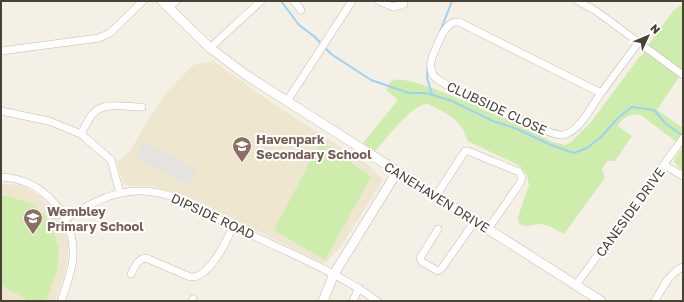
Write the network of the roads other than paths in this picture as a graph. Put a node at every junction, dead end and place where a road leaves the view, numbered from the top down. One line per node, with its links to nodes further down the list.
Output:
1 (143, 1): 14 (street)
2 (162, 1): 10 (street, CANEHAVEN DRIVE)
3 (176, 1): 10 (street)
4 (261, 1): 13 (street)
5 (294, 1): 11 (street)
6 (352, 1): 17 (street)
7 (379, 1): 9 (street)
8 (578, 1): 12 (street)
9 (404, 4)
10 (169, 8): 13 (street, CANEHAVEN DRIVE)
11 (301, 10)
12 (638, 43): 15 (street); 16 (street, CLUBSIDE CLOSE)
13 (210, 48): 17 (street, CANEHAVEN DRIVE)
14 (1, 51)
15 (683, 75)
16 (601, 93): 16 (street, CLUBSIDE CLOSE)
17 (287, 102): 23 (street, CANEHAVEN DRIVE)
18 (142, 107): 20 (street)
19 (1, 111): 20 (street)
20 (81, 134): 26 (street)
21 (681, 140): 22 (street, CANESIDE DRIVE)
22 (664, 165): 24 (street); 36 (street, CANESIDE DRIVE)
23 (397, 172): 27 (street, CANEHAVEN DRIVE); 35 (street)
24 (683, 176)
25 (1, 177): 28 (street)
26 (120, 193): 28 (street, DIPSIDE ROAD); 30 (street, DIPSIDE ROAD)
27 (436, 196): 29 (street, CANEHAVEN DRIVE); 31 (street)
28 (66, 218): 38 (street)
29 (475, 221): 31 (street, CANEHAVEN DRIVE); 32 (street)
30 (233, 226): 34 (street); 35 (street, DIPSIDE ROAD)
31 (488, 229): 36 (street, CANEHAVEN DRIVE)
32 (438, 230)
33 (683, 267): 43 (street)
34 (131, 274)
35 (334, 274): 37 (street, DIPSIDE ROAD); 39 (street)
36 (576, 285): 42 (street, CANEHAVEN DRIVE)
37 (359, 288): 40 (street); 41 (street, DIPSIDE ROAD)
38 (61, 301)
39 (323, 301)
40 (353, 301)
41 (377, 301)
42 (601, 301)
43 (655, 301)

